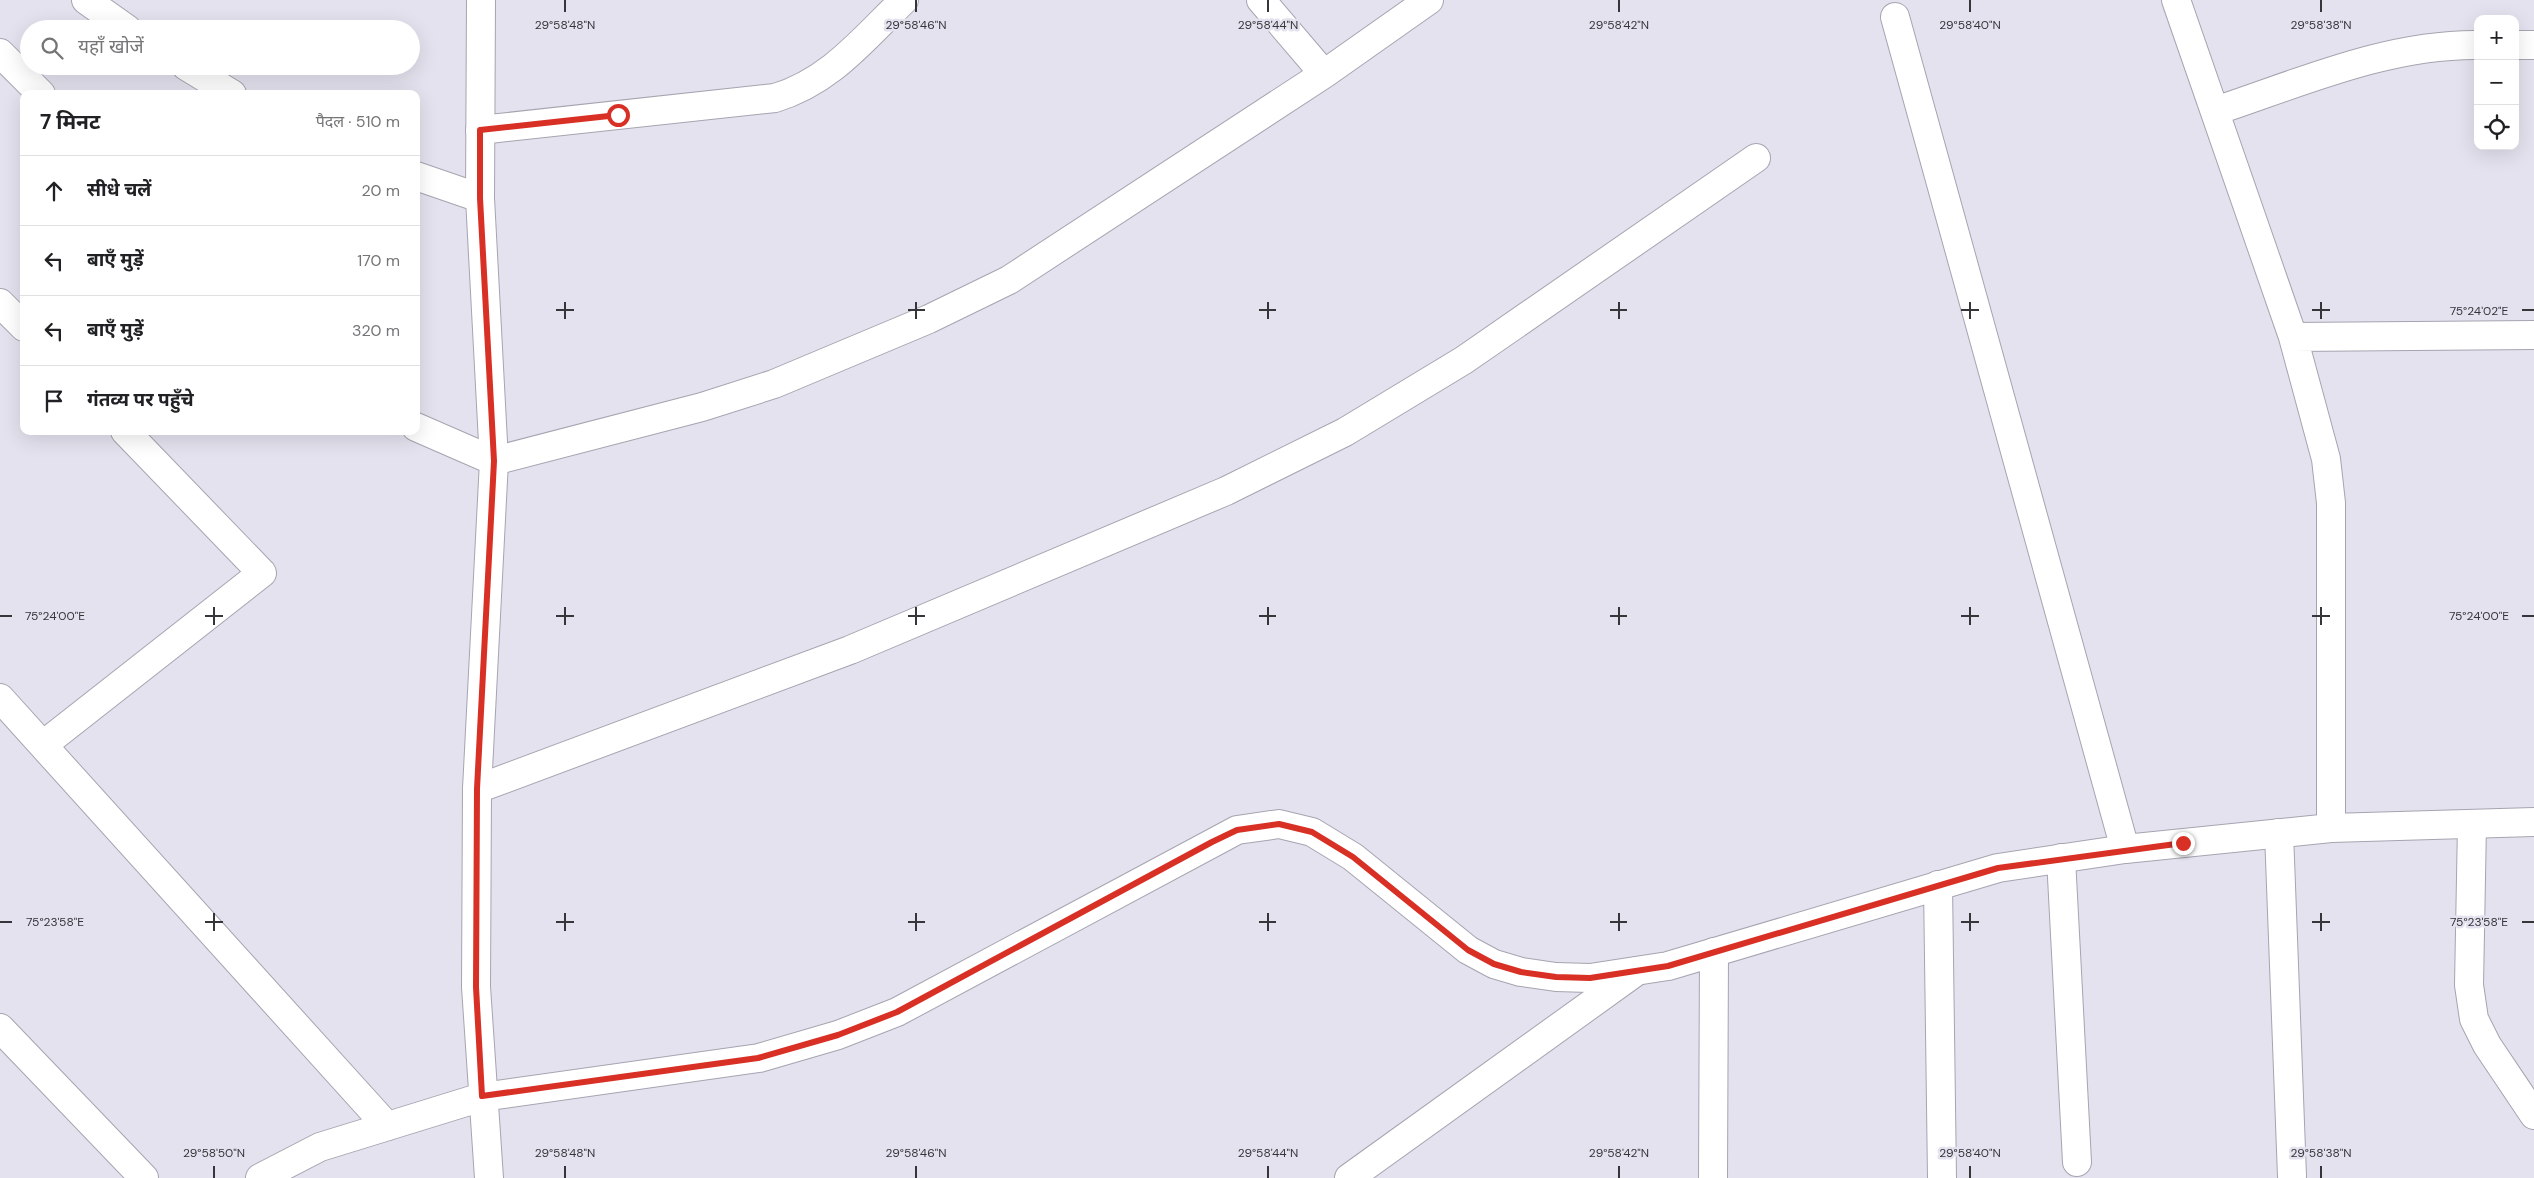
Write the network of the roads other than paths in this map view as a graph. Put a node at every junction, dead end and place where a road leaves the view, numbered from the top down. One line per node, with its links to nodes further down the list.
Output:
1 (86, 0): 8 (street)
2 (481, 0): 20 (street)
3 (904, 0): 20 (street)
4 (1261, 0): 14 (street)
5 (1429, 0): 14 (street)
6 (2176, 0): 19 (street)
7 (1894, 17): 38 (street)
8 (114, 20)
9 (2474, 45): 19 (street)
10 (2519, 45): 11 (street)
11 (2534, 45)
12 (0, 53): 13 (street)
13 (20, 73)
14 (1324, 74): 30 (street)
15 (22, 75): 17 (street)
16 (201, 75): 18 (street)
17 (37, 90)
18 (225, 90)
19 (2215, 111): 27 (street)
20 (480, 130): 23 (street)
21 (1756, 158): 33 (street)
22 (420, 177): 23 (street)
23 (480, 198): 30 (street)
24 (0, 303): 25 (street)
25 (20, 323)
26 (2534, 336): 27 (street)
27 (2294, 337): 36 (street)
28 (420, 429): 30 (street)
29 (129, 435): 32 (street)
30 (494, 461): 33 (street)
31 (0, 698): 32 (street)
32 (43, 745): 46 (street)
33 (477, 789): 44 (street)
34 (2534, 822): 35 (street)
35 (2472, 824): 36 (street); 45 (street)
36 (2331, 828): 37 (street)
37 (2279, 833): 38 (street); 48 (street)
38 (2125, 849): 39 (street)
39 (2062, 858): 40 (street); 47 (street)
40 (1938, 885): 41 (street); 54 (street)
41 (1714, 952): 42 (street); 53 (street)
42 (1637, 971): 44 (street); 52 (street)
43 (0, 1028): 49 (street)
44 (482, 1096): 46 (street); 51 (street)
45 (2534, 1115)
46 (387, 1126): 50 (street)
47 (2077, 1162)
48 (2292, 1176)
49 (144, 1178)
50 (260, 1178)
51 (489, 1178)
52 (1349, 1178)
53 (1713, 1178)
54 (1942, 1178)

